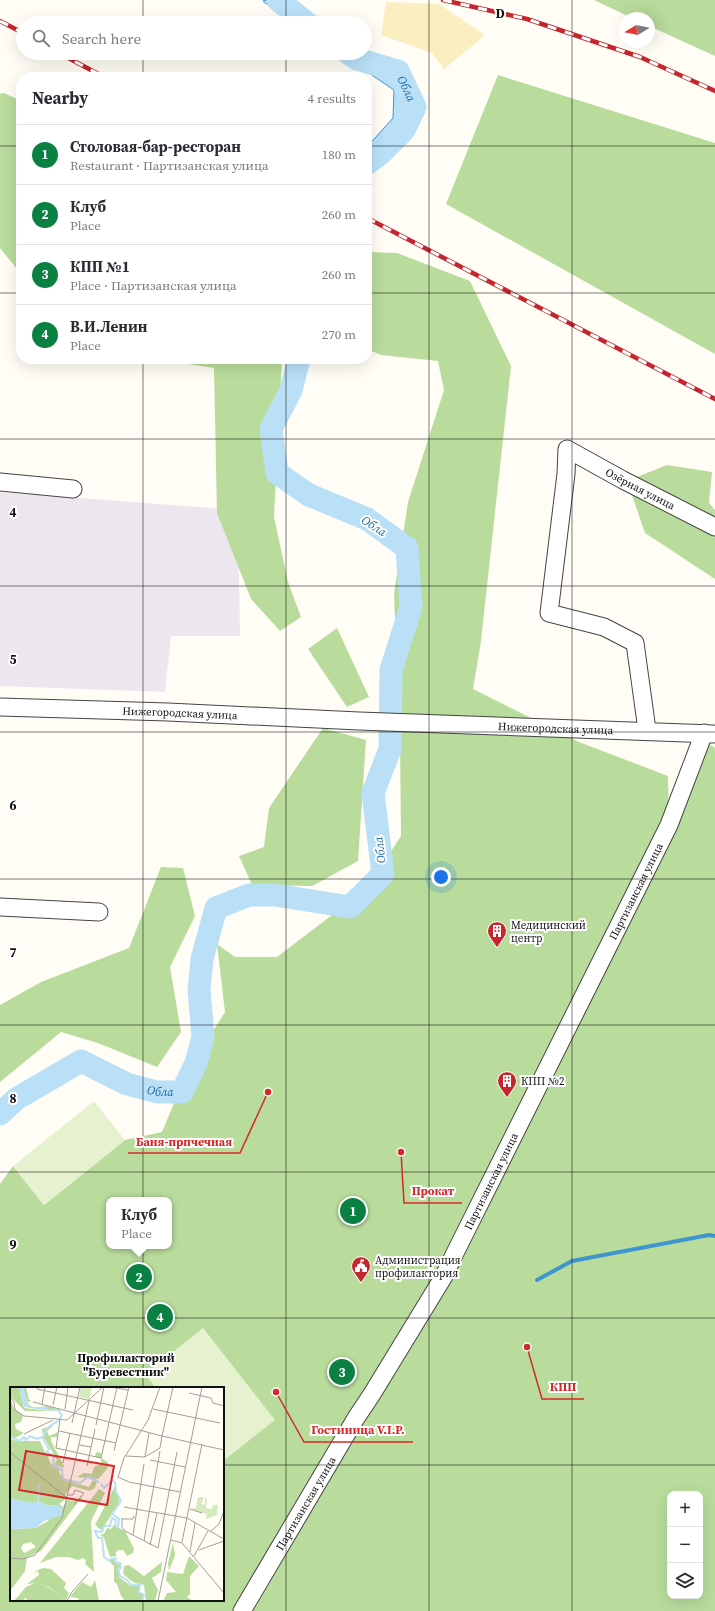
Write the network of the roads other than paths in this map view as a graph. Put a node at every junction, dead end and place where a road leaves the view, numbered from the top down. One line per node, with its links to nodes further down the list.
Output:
1 (0, 482): 2 (street)
2 (72, 488)
3 (715, 527): 5 (street, Озёрная улица)
4 (0, 707): 5 (street, Нижегородская улица)
5 (647, 730): 6 (street, Нижегородская улица)
6 (709, 734): 9 (street, Партизанская улица)
7 (0, 908): 8 (street)
8 (99, 912)
9 (242, 1611)

